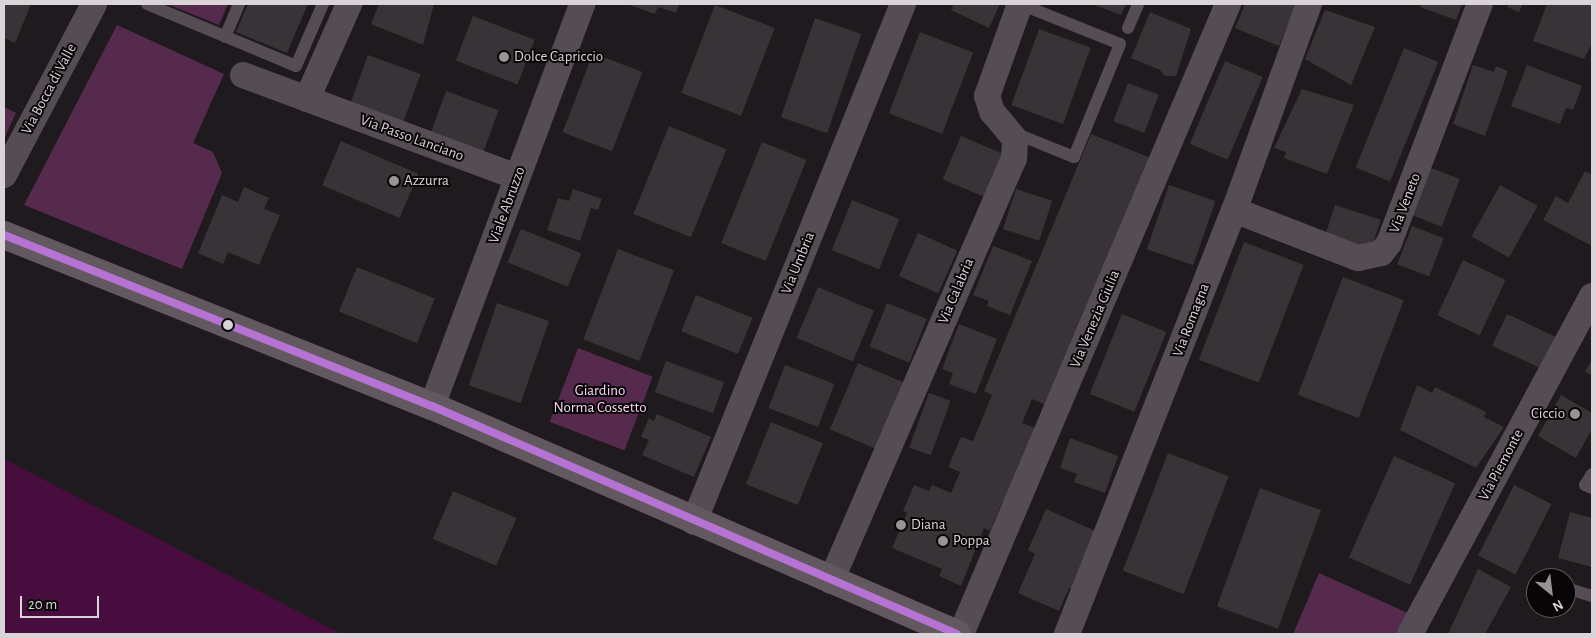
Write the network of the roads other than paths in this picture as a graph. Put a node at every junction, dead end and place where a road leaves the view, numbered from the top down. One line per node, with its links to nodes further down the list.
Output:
1 (94, 4): 18 (street, Via Bocca di Valle)
2 (147, 4): 14 (lane)
3 (239, 4): 14 (lane)
4 (323, 4): 14 (lane)
5 (348, 4): 16 (street)
6 (582, 4): 19 (street, Viale Abruzzo)
7 (903, 4): 26 (street, Via Umbria)
8 (1020, 4): 17 (street); 17 (lane)
9 (1138, 4): 13 (lane)
10 (1228, 4): 31 (street, Via Venezia Giulia)
11 (1309, 4): 20 (street, Via Romagna)
12 (1480, 4): 20 (street, Via Veneto)
13 (1128, 28)
14 (225, 36)
15 (243, 75): 16 (street, Via Passo Lanciano)
16 (307, 99): 19 (street, Via Passo Lanciano)
17 (1012, 132): 27 (street, Via Calabria)
18 (4, 175)
19 (517, 177): 23 (street, Viale Abruzzo)
20 (1234, 210): 32 (street, Via Romagna)
21 (4, 236): 23 (street)
22 (1592, 296): 33 (street, Via Piemonte)
23 (432, 406): 26 (street)
24 (1592, 474): 25 (lane)
25 (1592, 488)
26 (694, 522): 27 (street)
27 (830, 581): 30 (street)
28 (1576, 591): 29 (lane)
29 (1592, 596)
30 (957, 634)
31 (961, 634)
32 (1067, 634)
33 (1410, 634)

